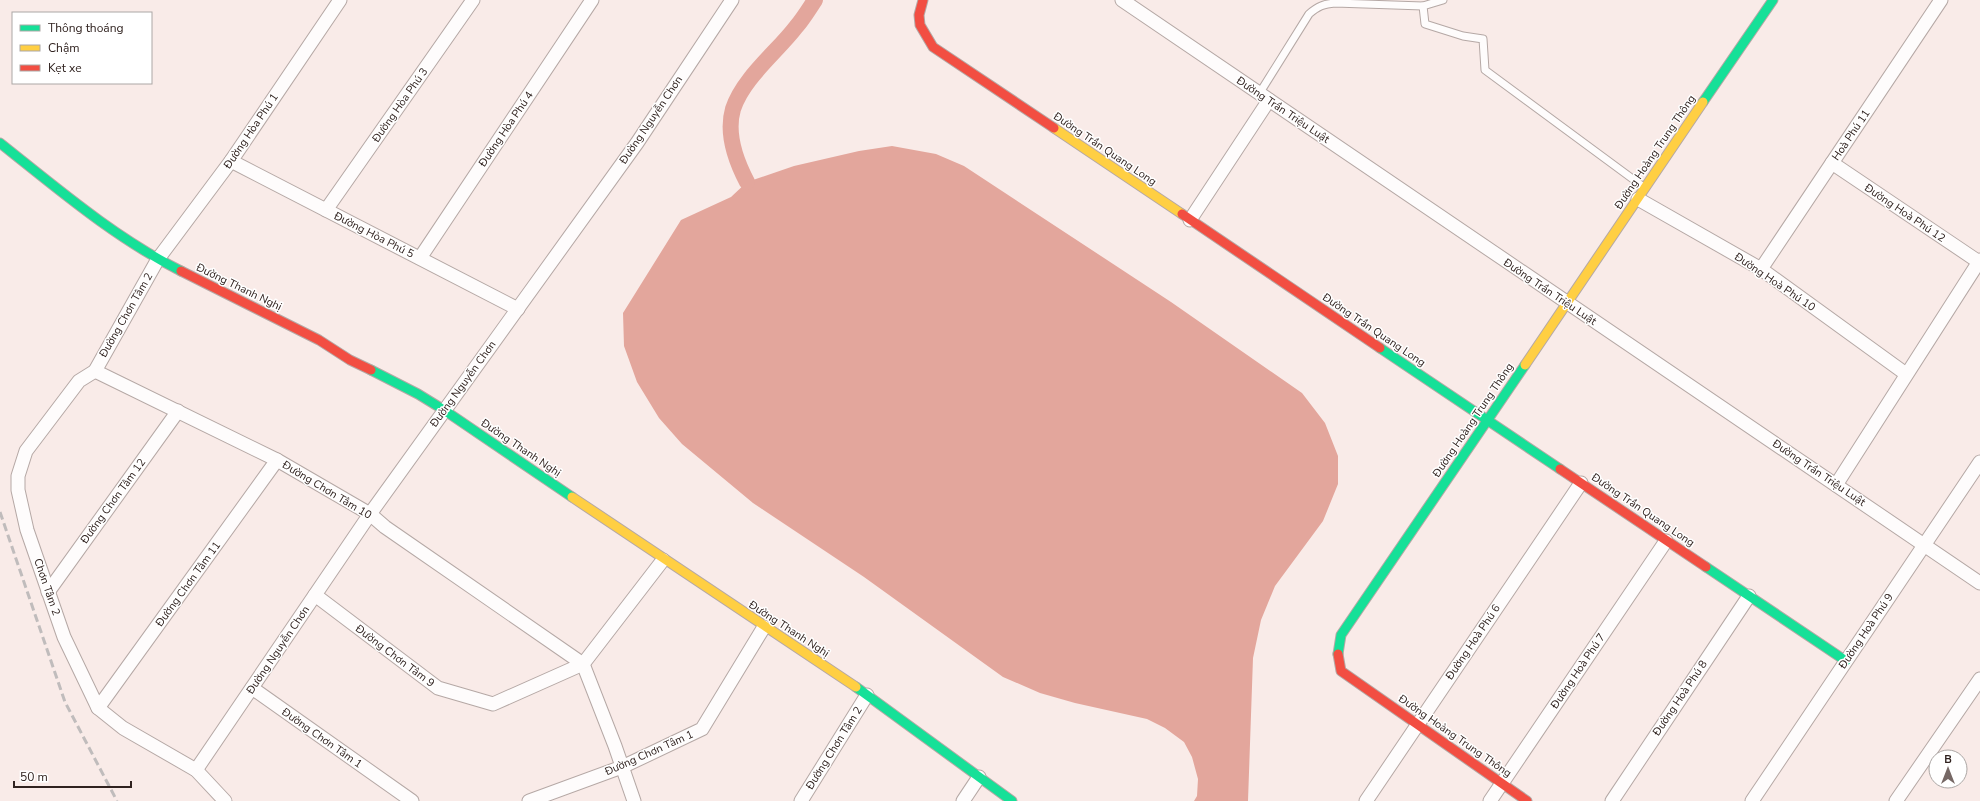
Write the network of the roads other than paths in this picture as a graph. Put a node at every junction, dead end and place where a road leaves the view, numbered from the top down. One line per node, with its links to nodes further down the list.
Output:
1 (340, 0): 13 (street, Đường Hòa Phú 1)
2 (473, 0): 16 (street, Đường Hòa Phú 3)
3 (592, 0): 18 (street, Đường Hòa Phú 4)
4 (732, 0): 23 (street, Đường Nguyễn Chơn)
5 (923, 0): 17 (street, Đường Trần Quang Long)
6 (1122, 0): 11 (street, Đường Trần Triệu Luật)
7 (1443, 0): 10 (lane)
8 (1773, 0): 15 (street, Đường Hoàng Trung Thông)
9 (1941, 0): 14 (street, Hoà Phú 11)
10 (1424, 6): 11 (lane); 15 (lane)
11 (1264, 97): 17 (street); 22 (street, Đường Trần Triệu Luật)
12 (0, 143): 19 (street, Đường Thanh Nghị)
13 (231, 161): 16 (street, Đường Hòa Phú 5); 19 (street, Đường Hòa Phú 1)
14 (1832, 163): 20 (street, Đường Hoà Phú 12); 21 (street, Hoà Phú 11)
15 (1641, 194): 21 (street, Đường Hoà Phú 10); 22 (street, Đường Hoàng Trung Thông)
16 (326, 210): 18 (street, Đường Hòa Phú 5)
17 (1190, 220): 28 (street, Đường Trần Quang Long)
18 (420, 258): 23 (street, Đường Hòa Phú 5)
19 (158, 259): 24 (street, Đường Chơn Tâm 2); 26 (street, Đường Thanh Nghị)
20 (1979, 261): 25 (street)
21 (1761, 269): 25 (street, Đường Hoà Phú 10)
22 (1567, 304): 28 (street, Đường Hoàng Trung Thông); 32 (street, Đường Trần Triệu Luật)
23 (518, 308): 26 (street, Đường Nguyễn Chơn)
24 (95, 371): 27 (street, Đường Chơn Tâm 10); 38 (street, Chơn Tâm 2)
25 (1906, 374): 32 (street)
26 (444, 410): 33 (street, Đường Nguyễn Chơn); 36 (street, Đường Thanh Nghị)
27 (178, 411): 29 (street, Đường Chơn Tâm 10); 38 (street, Đường Chơn Tâm 12)
28 (1488, 420): 31 (street, Đường Trần Quang Long); 48 (street, Đường Hoàng Trung Thông)
29 (277, 460): 33 (street, Đường Chơn Tâm 10); 47 (street, Đường Chơn Tâm 11)
30 (1980, 462): 35 (street, Đường Hoà Phú 9)
31 (1581, 483): 34 (street, Đường Trần Quang Long); 48 (street, Đường Hoà Phú 6)
32 (1836, 485): 35 (street, Đường Trần Triệu Luật)
33 (370, 514): 39 (street, Đường Nguyễn Chơn); 43 (street, Đường Chơn Tâm 10)
34 (1666, 541): 40 (street, Đường Trần Quang Long); 52 (street, Đường Hoà Phú 7)
35 (1925, 544): 37 (street, Đường Trần Triệu Luật); 42 (street, Đường Hoà Phú 9)
36 (663, 560): 41 (street, Đường Thanh Nghị); 43 (street, Đường Chơn Tâm 9)
37 (1980, 583)
38 (48, 592): 47 (street, Chơn Tâm 2)
39 (315, 595): 43 (street, Đường Chơn Tâm 9); 45 (street, Đường Nguyễn Chơn)
40 (1749, 596): 42 (street, Đường Trần Quang Long); 63 (street, Đường Hoà Phú 8)
41 (764, 627): 46 (street, Đường Thanh Nghị); 49 (street, Đường Chơn Tâm 1)
42 (1846, 661): 64 (street, Đường Hoà Phú 9)
43 (583, 664): 49 (street)
44 (1980, 679): 65 (street)
45 (252, 688): 50 (street, Đường Nguyễn Chơn); 54 (street, Đường Chơn Tâm 1)
46 (867, 695): 51 (street, Đường Thanh Nghị); 57 (street, Đường Chơn Tâm 2)
47 (98, 708): 50 (street, Chơn Tâm 2)
48 (1417, 724): 52 (street, Đường Hoàng Trung Thông); 60 (street, Đường Hoà Phú 6)
49 (622, 767): 55 (street, Đường Chơn Tâm 1); 56 (street)
50 (196, 770): 53 (street)
51 (979, 777): 58 (street); 59 (street, Đường Thanh Nghị)
52 (1502, 784): 61 (street, Đường Hoà Phú 7); 62 (street, Đường Hoàng Trung Thông)
53 (225, 801)
54 (412, 801)
55 (529, 801)
56 (634, 801)
57 (801, 801)
58 (963, 801)
59 (1012, 801)
60 (1366, 801)
61 (1490, 801)
62 (1527, 801)
63 (1612, 801)
64 (1752, 801)
65 (1896, 801)

